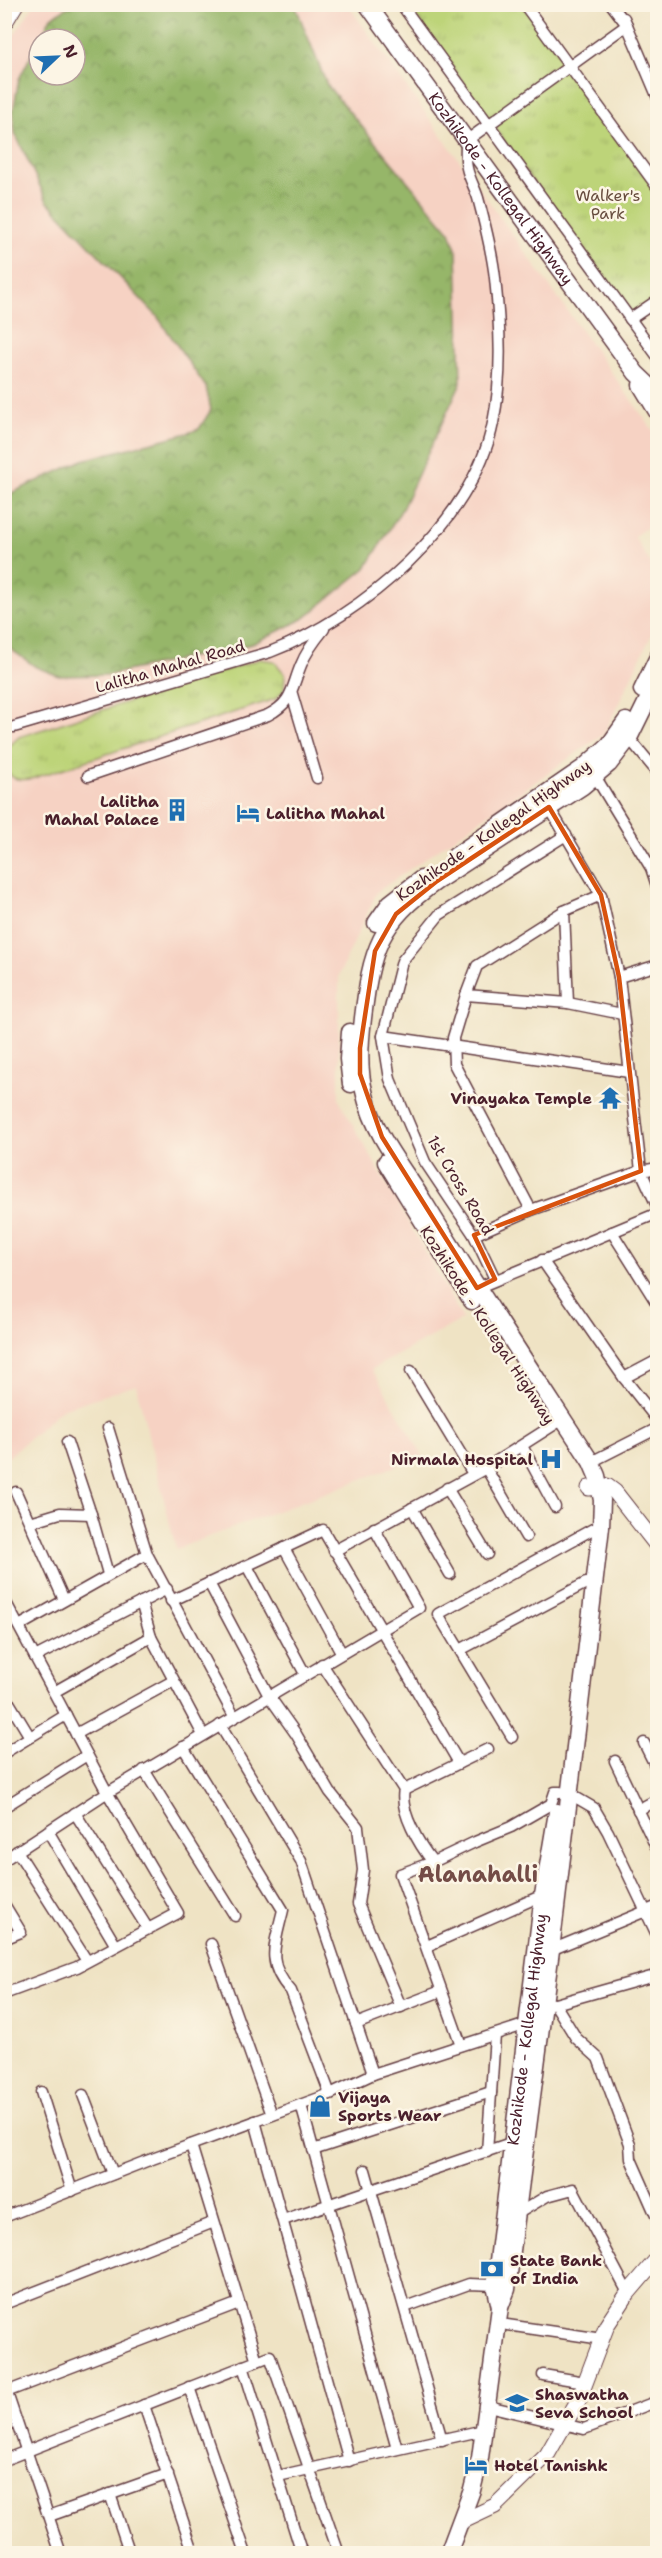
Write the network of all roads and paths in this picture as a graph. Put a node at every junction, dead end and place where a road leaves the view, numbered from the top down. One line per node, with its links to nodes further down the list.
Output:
1 (16, 4): 7 (street)
2 (401, 4): 11 (street)
3 (524, 4): 9 (street)
4 (611, 4): 8 (street)
5 (617, 4): 8 (street)
6 (372, 6): 12 (main road, Kozhikode - Kollegal Highway)
7 (4, 24)
8 (627, 25): 9 (street); 10 (street)
9 (569, 68): 11 (street); 13 (street)
10 (657, 98)
11 (489, 124): 12 (street); 15 (street)
12 (466, 141): 17 (main road, Kozhikode - Kollegal Highway); 20 (street, Lalitha Mahal Road)
13 (657, 188)
14 (657, 300): 15 (street)
15 (630, 319): 16 (street)
16 (657, 357)
17 (636, 373): 18 (main road, Kozhikode - Kollegal Highway); 19 (main road, Kozhikode - Kollegal Highway)
18 (657, 394)
19 (657, 413)
20 (330, 622): 23 (street, Lalitha Mahal Road); 25 (street, Lalitha Mahal Road)
21 (657, 657): 24 (main road, Kozhikode - Kollegal Highway)
22 (657, 680): 24 (main road, Kozhikode - Kollegal Highway)
23 (292, 694): 28 (street, Lalitha Mahal Road); 30 (street)
24 (641, 702): 26 (main road, Kozhikode - Kollegal Highway); 59 (main road, Kozhikode - Kollegal Highway)
25 (14, 727)
26 (629, 738): 27 (street); 29 (main road, Kozhikode - Kollegal Highway)
27 (657, 773)
28 (88, 776)
29 (595, 776): 31 (main road, Kozhikode - Kollegal Highway); 33 (street)
30 (317, 778)
31 (549, 807): 32 (street); 53 (main road, Kozhikode - Kollegal Highway)
32 (566, 835): 34 (street); 41 (street, 1st Cross Road)
33 (657, 889)
34 (601, 895): 35 (street); 37 (street)
35 (564, 911): 38 (street); 39 (street)
36 (657, 965): 37 (street)
37 (619, 977): 40 (street)
38 (466, 995): 39 (street); 42 (street)
39 (568, 1003): 40 (street)
40 (622, 1014): 43 (street)
41 (383, 1036): 42 (street); 50 (street, 1st Cross Road)
42 (453, 1048): 43 (street); 47 (street)
43 (629, 1072): 45 (street)
44 (657, 1167): 45 (street)
45 (641, 1171): 46 (street); 47 (street)
46 (657, 1208)
47 (531, 1210): 50 (street)
48 (657, 1213): 49 (street)
49 (612, 1232): 51 (street); 54 (street)
50 (474, 1235): 52 (street, 1st Cross Road)
51 (542, 1260): 52 (street); 57 (street)
52 (495, 1280): 53 (street)
53 (477, 1288): 59 (main road, Kozhikode - Kollegal Highway)
54 (657, 1305)
55 (657, 1360): 57 (street)
56 (411, 1371): 66 (street)
57 (624, 1377): 58 (street)
58 (657, 1421)
59 (558, 1423): 63 (street); 64 (main road, Kozhikode - Kollegal Highway); 67 (main road, Kozhikode - Kollegal Highway)
60 (108, 1428): 80 (street)
61 (657, 1428): 64 (street)
62 (67, 1442): 72 (street)
63 (522, 1446): 65 (street); 70 (street)
64 (591, 1462): 67 (main road, Kozhikode - Kollegal Highway)
65 (486, 1468): 66 (street); 76 (street)
66 (473, 1474): 68 (street)
67 (594, 1487): 75 (main road, Kozhikode - Kollegal Highway); 77 (street)
68 (447, 1488): 71 (street); 81 (street)
69 (16, 1492): 73 (street)
70 (555, 1507)
71 (412, 1508): 74 (street); 84 (street)
72 (91, 1514): 73 (street); 83 (street)
73 (30, 1522): 89 (street)
74 (374, 1528): 79 (street); 92 (street)
75 (597, 1528): 86 (main road, Kozhikode - Kollegal Highway); 93 (street); 124 (main road, Kozhikode - Kollegal Highway)
76 (526, 1537)
77 (657, 1547)
78 (284, 1548): 79 (street); 82 (street); 98 (street)
79 (334, 1551): 95 (street)
80 (147, 1554): 83 (street); 87 (street)
81 (487, 1554)
82 (247, 1566): 85 (street); 101 (street)
83 (108, 1574): 89 (street)
84 (450, 1574)
85 (209, 1583): 90 (street); 105 (street)
86 (586, 1583): 97 (street); 124 (main road, Kozhikode - Kollegal Highway)
87 (167, 1588): 90 (street); 91 (street)
88 (4, 1599): 94 (street)
89 (64, 1600): 94 (street)
90 (171, 1601): 107 (street)
91 (141, 1602): 96 (street); 99 (street)
92 (419, 1608): 93 (street); 95 (street)
93 (438, 1614): 97 (street)
94 (19, 1626): 99 (street)
95 (380, 1629): 98 (street); 119 (street)
96 (151, 1637): 102 (street); 103 (street)
97 (460, 1650): 112 (street)
98 (341, 1652): 100 (street)
99 (35, 1657): 103 (street)
100 (322, 1664): 101 (street); 122 (street)
101 (305, 1674): 105 (street)
102 (173, 1681): 109 (street); 110 (street)
103 (54, 1692): 106 (street)
104 (4, 1694): 111 (street)
105 (269, 1696): 107 (street); 151 (street)
106 (66, 1715): 109 (street); 111 (street)
107 (234, 1716): 108 (street)
108 (220, 1725): 110 (street); 152 (street)
109 (76, 1734): 117 (street)
110 (203, 1735): 114 (street)
111 (30, 1737): 116 (street)
112 (512, 1737)
113 (644, 1743): 121 (street)
114 (183, 1747): 120 (street); 159 (street)
115 (488, 1749): 119 (street)
116 (4, 1753)
117 (87, 1755): 123 (street); 126 (street)
118 (615, 1761): 127 (street)
119 (459, 1763): 122 (street)
120 (144, 1770): 123 (street); 138 (street)
121 (657, 1771)
122 (404, 1790): 133 (street)
123 (107, 1792): 128 (street); 139 (street)
124 (565, 1793): 133 (street); 134 (main road, Kozhikode - Kollegal Highway); 137 (street); 145 (main road, Kozhikode - Kollegal Highway)
125 (657, 1799): 127 (street)
126 (4, 1807)
127 (638, 1810): 131 (street)
128 (75, 1813): 129 (street); 139 (street)
129 (48, 1831): 130 (street); 143 (street)
130 (17, 1851): 132 (street); 146 (street)
131 (657, 1851)
132 (4, 1860)
133 (433, 1862): 144 (street)
134 (543, 1895): 144 (street); 153 (main road, Kozhikode - Kollegal Highway)
135 (4, 1904): 141 (street)
136 (657, 1906): 137 (street)
137 (645, 1910): 140 (street); 145 (street)
138 (235, 1916)
139 (148, 1929): 143 (street)
140 (657, 1937)
141 (4, 1939)
142 (211, 1944): 162 (street)
143 (116, 1946): 146 (street)
144 (427, 1946): 148 (street)
145 (551, 1950): 150 (main road, Kozhikode - Kollegal Highway)
146 (87, 1961): 149 (street)
147 (657, 1975): 150 (street)
148 (441, 1991): 151 (street); 155 (street)
149 (4, 1994)
150 (550, 2004): 173 (main road, Kozhikode - Kollegal Highway); 176 (street)
151 (400, 2007): 152 (street)
152 (356, 2024): 156 (street)
153 (527, 2024): 154 (street); 164 (main road, Kozhikode - Kollegal Highway)
154 (495, 2035): 155 (street); 158 (street)
155 (461, 2044): 156 (street)
156 (373, 2074): 159 (street)
157 (41, 2092): 170 (street)
158 (491, 2092): 166 (street); 167 (street)
159 (330, 2094): 161 (street)
160 (83, 2095): 169 (street)
161 (301, 2105): 162 (street); 166 (street)
162 (272, 2115): 163 (street)
163 (255, 2121): 165 (street); 175 (street)
164 (512, 2143): 167 (street); 179 (main road, Kozhikode - Kollegal Highway)
165 (191, 2145): 169 (street); 177 (street)
166 (314, 2150): 172 (street)
167 (487, 2152): 171 (street)
168 (365, 2170): 171 (street)
169 (113, 2174): 170 (street)
170 (72, 2191): 174 (street)
171 (371, 2191): 172 (street); 183 (street)
172 (329, 2205): 175 (street); 199 (street)
173 (517, 2214): 180 (street); 184 (main road, Kozhikode - Kollegal Highway)
174 (4, 2217)
175 (283, 2220): 202 (street)
176 (657, 2220)
177 (214, 2222): 181 (street); 182 (street)
178 (657, 2258): 180 (street)
179 (495, 2285): 183 (street); 184 (main road, Kozhikode - Kollegal Highway)
180 (628, 2293): 186 (street)
181 (239, 2302): 187 (street); 192 (street)
182 (4, 2304)
183 (405, 2307): 198 (street)
184 (500, 2307): 195 (main road, Kozhikode - Kollegal Highway)
185 (507, 2325): 186 (street)
186 (602, 2339): 190 (street)
187 (257, 2361): 188 (street); 203 (street)
188 (243, 2366): 191 (street); 205 (street)
189 (543, 2375): 190 (street)
190 (585, 2382): 196 (street)
191 (189, 2387): 194 (street); 212 (street)
192 (5, 2389): 200 (street)
193 (657, 2401): 196 (street)
194 (144, 2405): 200 (street); 204 (street)
195 (488, 2406): 196 (street); 197 (main road, Kozhikode - Kollegal Highway)
196 (565, 2423): 208 (street)
197 (484, 2430): 198 (street); 208 (main road, Kozhikode - Kollegal Highway)
198 (442, 2440): 199 (street)
199 (398, 2449): 202 (street)
200 (26, 2451): 201 (street); 207 (street)
201 (4, 2460)
202 (349, 2461): 203 (street)
203 (311, 2469): 205 (street); 214 (street)
204 (168, 2474): 206 (street); 211 (street)
205 (278, 2476): 213 (street)
206 (110, 2494): 207 (street); 210 (street)
207 (49, 2516): 209 (street)
208 (461, 2522): 215 (main road, Kozhikode - Kollegal Highway)
209 (61, 2553)
210 (130, 2553)
211 (194, 2553)
212 (246, 2553)
213 (302, 2553)
214 (339, 2553)
215 (448, 2553)

